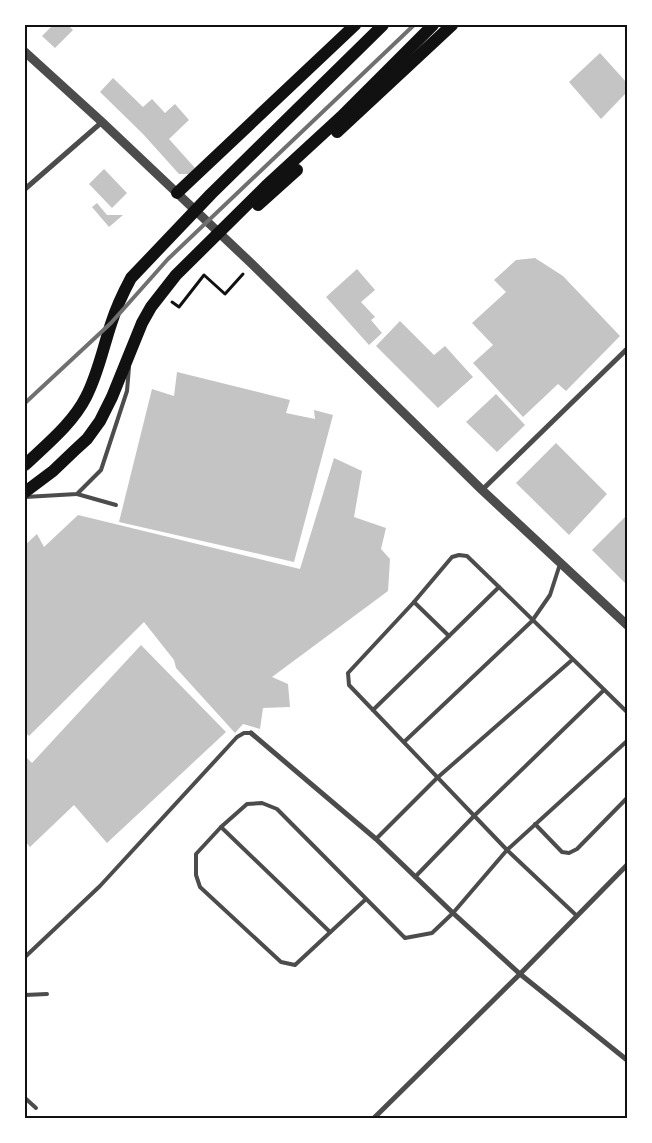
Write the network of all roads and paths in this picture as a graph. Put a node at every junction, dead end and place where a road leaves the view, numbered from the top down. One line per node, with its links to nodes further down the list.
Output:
1 (356, 25): 8 (main road)
2 (383, 25): 14 (main road)
3 (433, 25): 12 (main road)
4 (452, 25): 9 (main road)
5 (25, 52): 6 (street)
6 (102, 122): 7 (street); 8 (street)
7 (25, 188)
8 (177, 193): 9 (street)
9 (224, 238): 15 (street)
10 (238, 280): 11 (path)
11 (179, 307)
12 (131, 348): 16 (main road); 17 (lane)
13 (627, 349): 15 (street)
14 (25, 464)
15 (482, 490): 20 (street)
16 (25, 492)
17 (77, 494): 18 (lane); 19 (lane)
18 (25, 497)
19 (116, 505)
20 (561, 563): 23 (lane); 24 (street)
21 (499, 587): 22 (lane); 23 (lane); 25 (lane)
22 (414, 602): 25 (lane); 28 (lane)
23 (532, 621): 26 (lane); 32 (lane)
24 (627, 625)
25 (449, 636): 28 (lane)
26 (572, 660): 27 (lane); 33 (lane)
27 (604, 690): 29 (lane); 35 (lane)
28 (373, 710): 32 (lane)
29 (627, 712)
30 (251, 733): 38 (street); 46 (lane)
31 (627, 741): 36 (lane)
32 (404, 742): 33 (lane)
33 (437, 778): 35 (lane); 38 (lane)
34 (627, 798): 36 (lane)
35 (474, 815): 39 (lane); 41 (lane)
36 (535, 824): 39 (lane)
37 (221, 827): 42 (lane); 45 (lane); 45 (lane)
38 (376, 839): 41 (street)
39 (507, 850): 43 (lane); 44 (lane)
40 (627, 865): 44 (street)
41 (415, 876): 43 (street)
42 (366, 899): 43 (lane); 45 (lane)
43 (453, 913): 47 (street)
44 (578, 916): 47 (street)
45 (330, 932)
46 (25, 957)
47 (520, 974): 50 (street); 53 (street)
48 (47, 994): 49 (lane)
49 (25, 995)
50 (627, 1060)
51 (25, 1098): 52 (lane)
52 (36, 1108)
53 (374, 1118)

